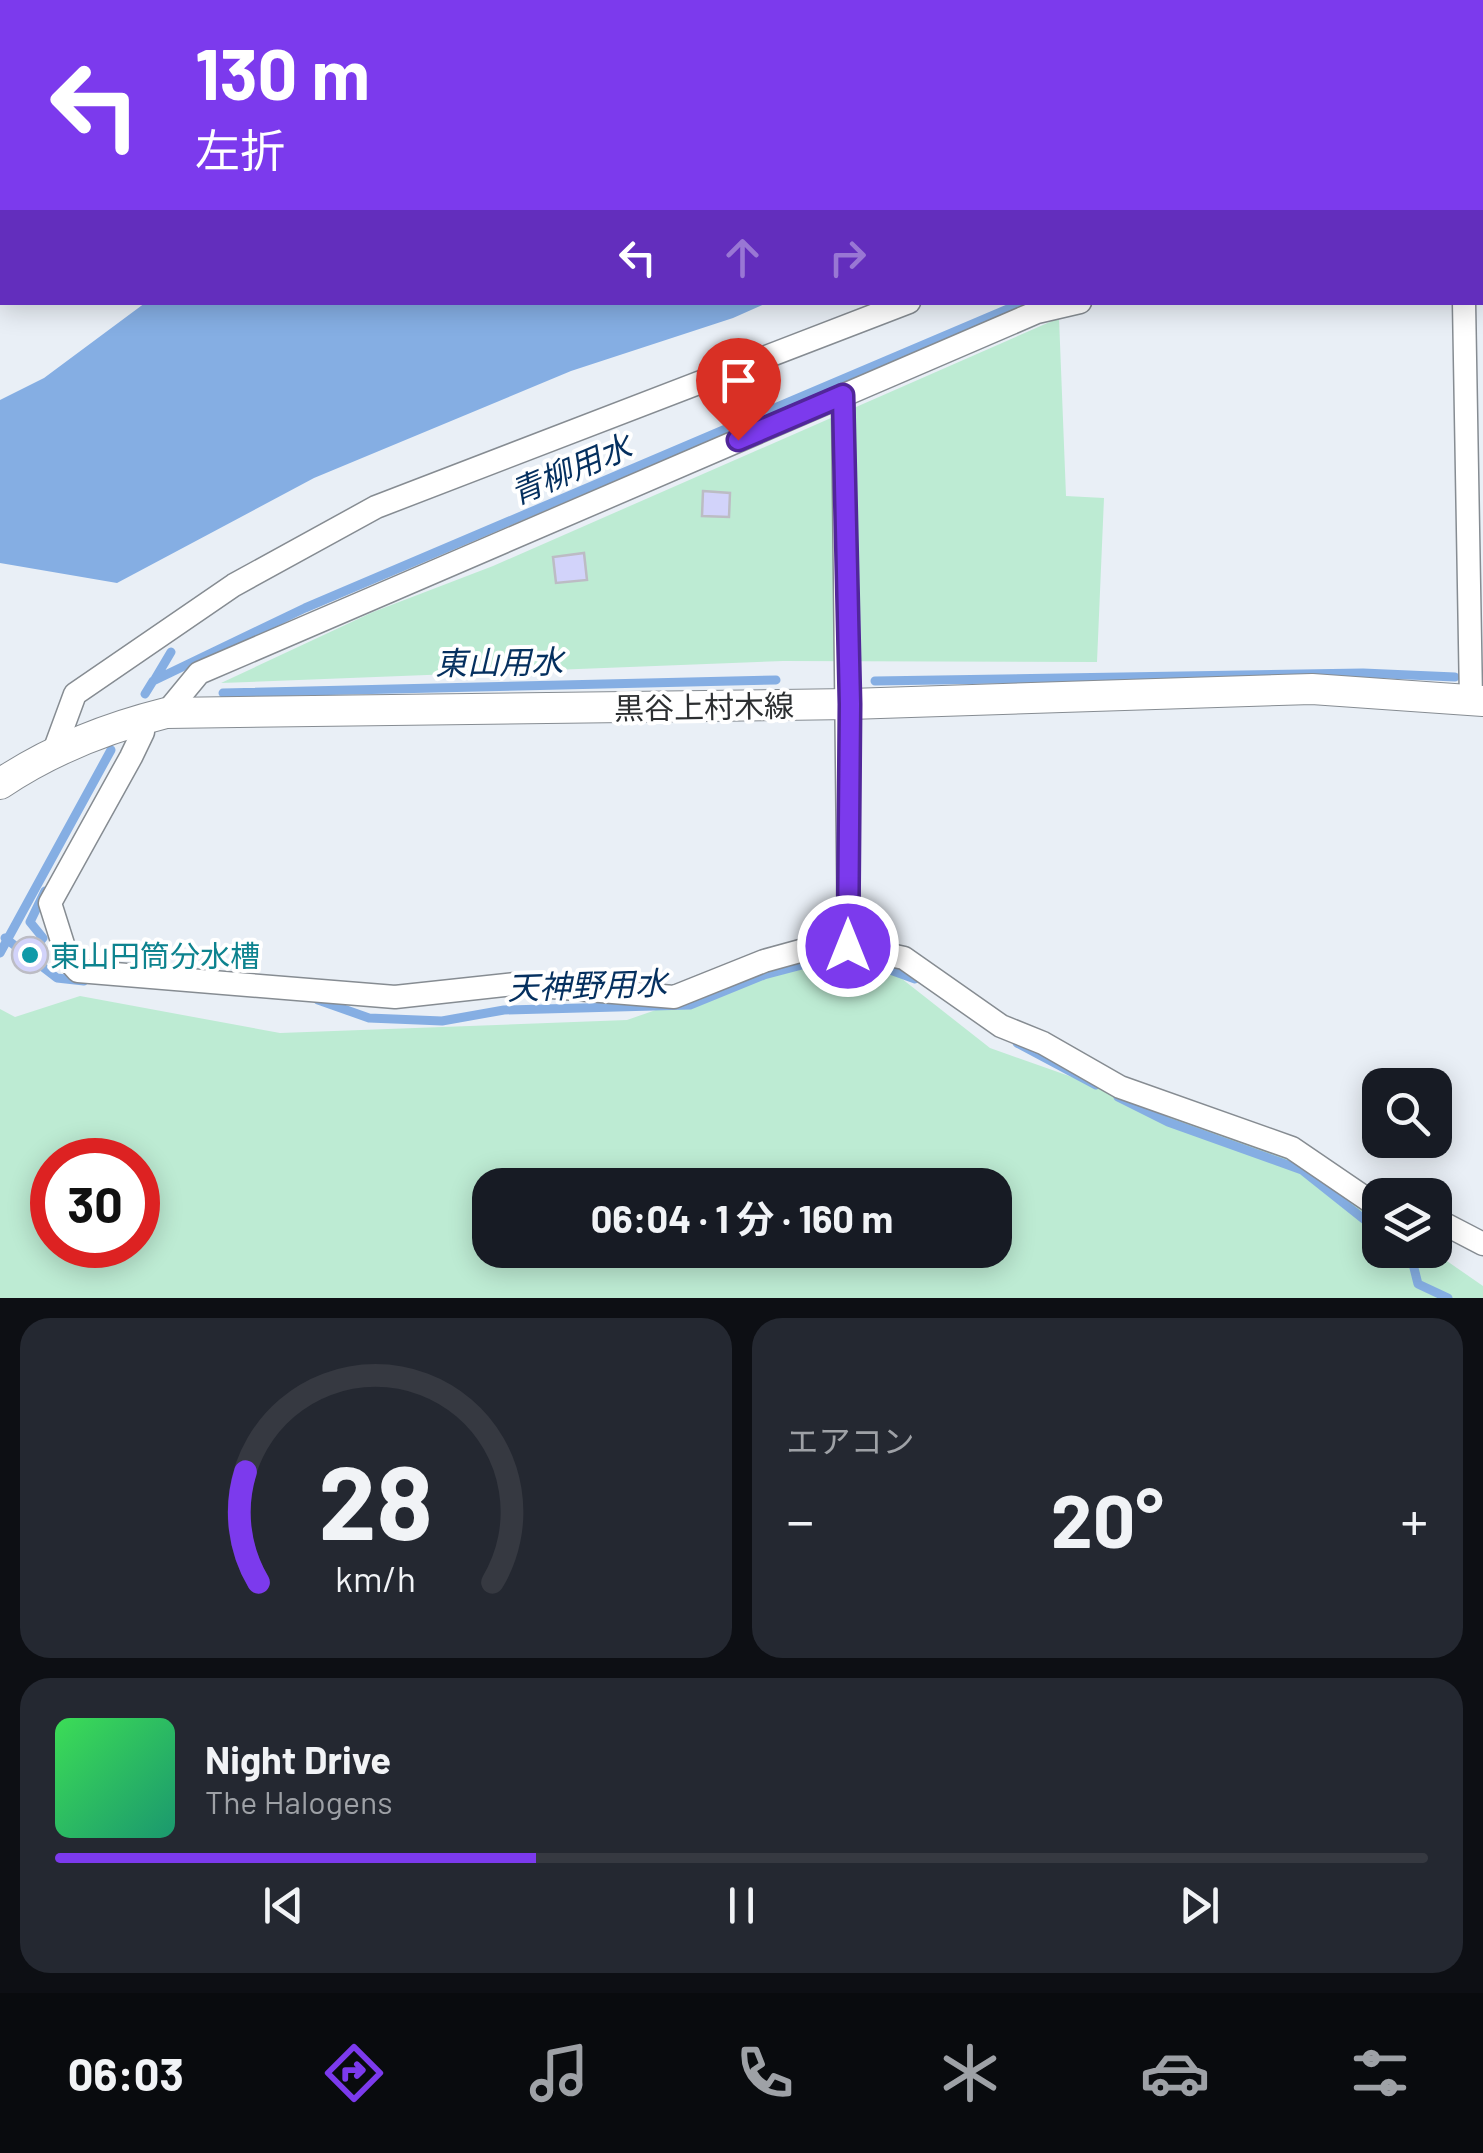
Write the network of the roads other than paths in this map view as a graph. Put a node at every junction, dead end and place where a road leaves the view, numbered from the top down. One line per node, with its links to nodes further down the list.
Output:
1 (901, 305): 8 (street)
2 (1067, 305): 4 (street)
3 (1464, 305): 5 (street)
4 (843, 395): 6 (street); 7 (street)
5 (1477, 700): 6 (main road, 黒谷上村木線)
6 (850, 704): 7 (main road, 黒谷上村木線); 10 (street)
7 (154, 716): 8 (main road, 黒谷上村木線); 10 (street)
8 (54, 751): 9 (main road, 黒谷上村木線)
9 (0, 784)
10 (848, 946): 11 (street)
11 (1362, 1196)
12 (1452, 1228): 13 (street)
13 (1483, 1244)

